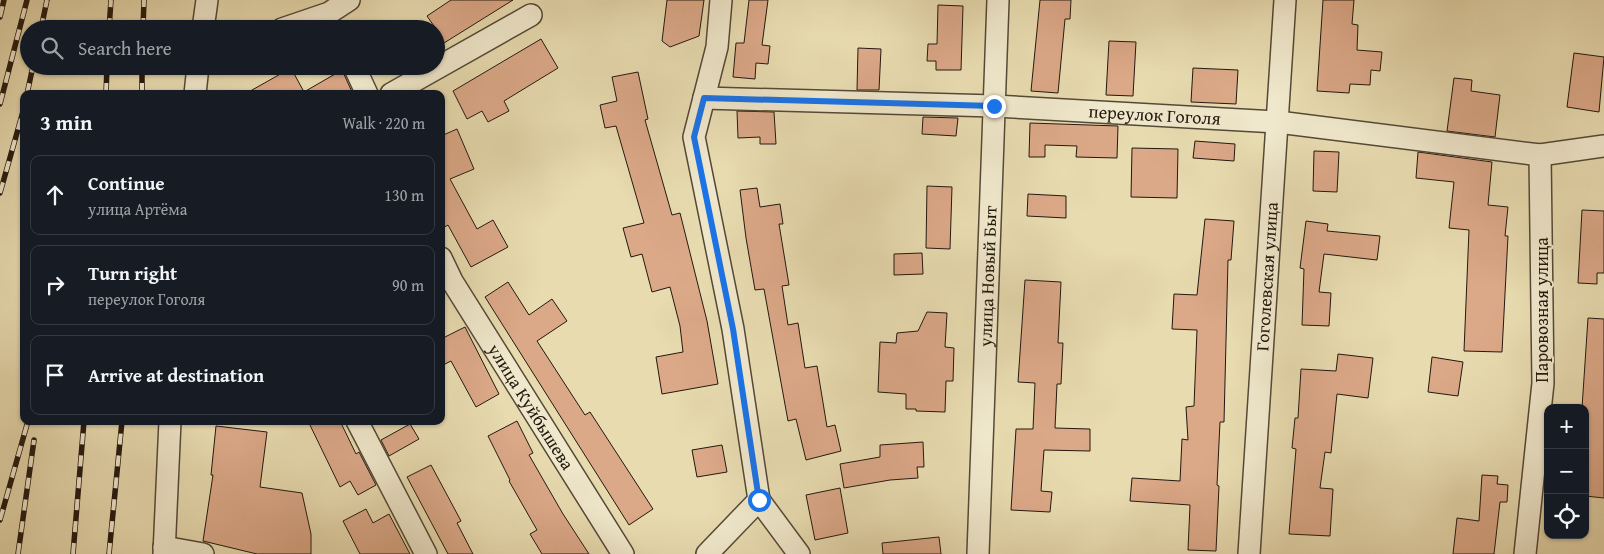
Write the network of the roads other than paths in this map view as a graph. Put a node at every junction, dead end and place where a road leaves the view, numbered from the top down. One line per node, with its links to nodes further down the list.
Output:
1 (207, 0): 7 (street)
2 (350, 0): 8 (street)
3 (721, 0): 16 (street)
4 (998, 0): 17 (street, улица Новый Быт)
5 (1285, 0): 18 (street, Гоголевская улица)
6 (531, 15): 9 (street)
7 (204, 20)
8 (334, 20)
9 (445, 64)
10 (198, 75): 13 (street)
11 (358, 75): 14 (street)
12 (425, 75): 15 (street)
13 (196, 90)
14 (365, 90)
15 (398, 90)
16 (704, 98): 17 (street, переулок Гоголя); 24 (street)
17 (994, 106): 18 (street, переулок Гоголя); 31 (street, улица Новый Быт)
18 (1278, 122): 20 (street, переулок Гоголя); 32 (street, Гоголевская улица)
19 (1604, 146): 20 (street, переулок Гоголя)
20 (1540, 155): 33 (street, Паровозная улица)
21 (445, 266): 28 (street, улица Куйбышева)
22 (170, 425): 25 (street)
23 (360, 425): 27 (street)
24 (759, 500): 29 (street); 30 (street)
25 (164, 550): 26 (street)
26 (202, 554)
27 (426, 554)
28 (623, 554)
29 (708, 554)
30 (798, 554)
31 (978, 554)
32 (1249, 554)
33 (1525, 554)

